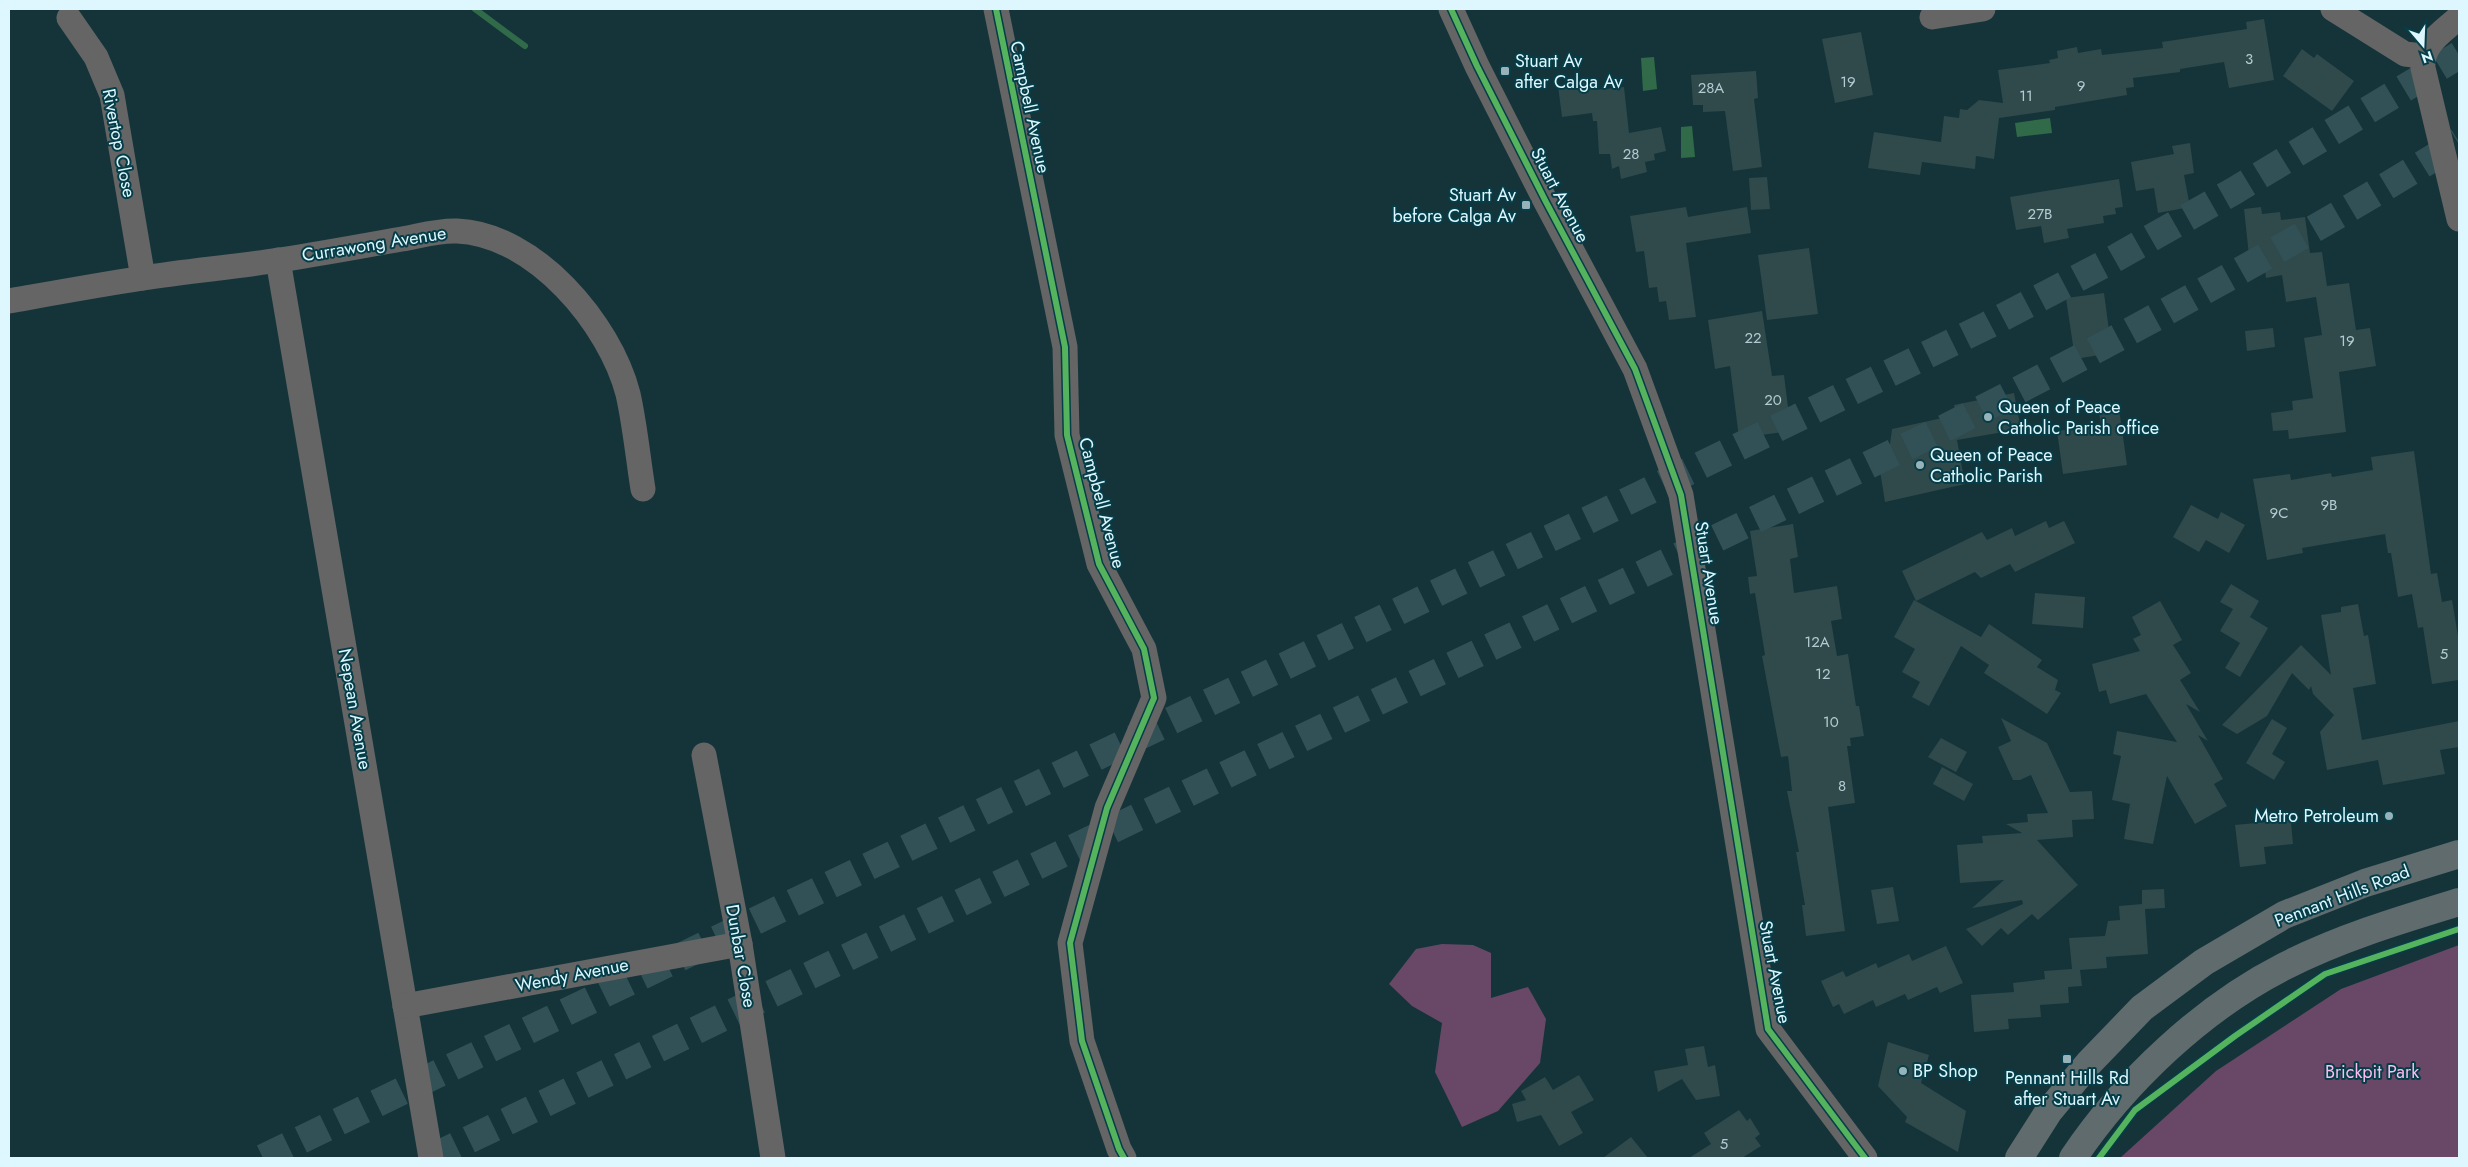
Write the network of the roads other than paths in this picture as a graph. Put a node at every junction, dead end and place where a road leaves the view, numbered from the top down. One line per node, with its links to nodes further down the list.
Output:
1 (996, 9): 21 (street, Campbell Avenue)
2 (1451, 9): 22 (street, Stuart Avenue)
3 (1983, 9): 5 (street)
4 (2333, 9): 8 (street)
5 (1932, 17)
6 (2459, 17): 8 (street)
7 (69, 18): 11 (street, Rivertop Close)
8 (2422, 56): 9 (street)
9 (2459, 219)
10 (278, 260): 11 (street, Currawong Avenue); 13 (street, Currawong Avenue); 18 (street, Nepean Avenue)
11 (143, 278): 12 (street, Currawong Avenue)
12 (9, 301)
13 (643, 489)
14 (704, 755): 17 (street, Dunbar Close)
15 (2459, 854): 23 (highway, Pennant Hills Road)
16 (2459, 902): 24 (highway)
17 (740, 944): 18 (street, Wendy Avenue); 20 (street, Dunbar Close)
18 (405, 1006): 19 (street, Nepean Avenue)
19 (430, 1158)
20 (773, 1158)
21 (1124, 1158)
22 (1865, 1158)
23 (2019, 1158)
24 (2073, 1158)

